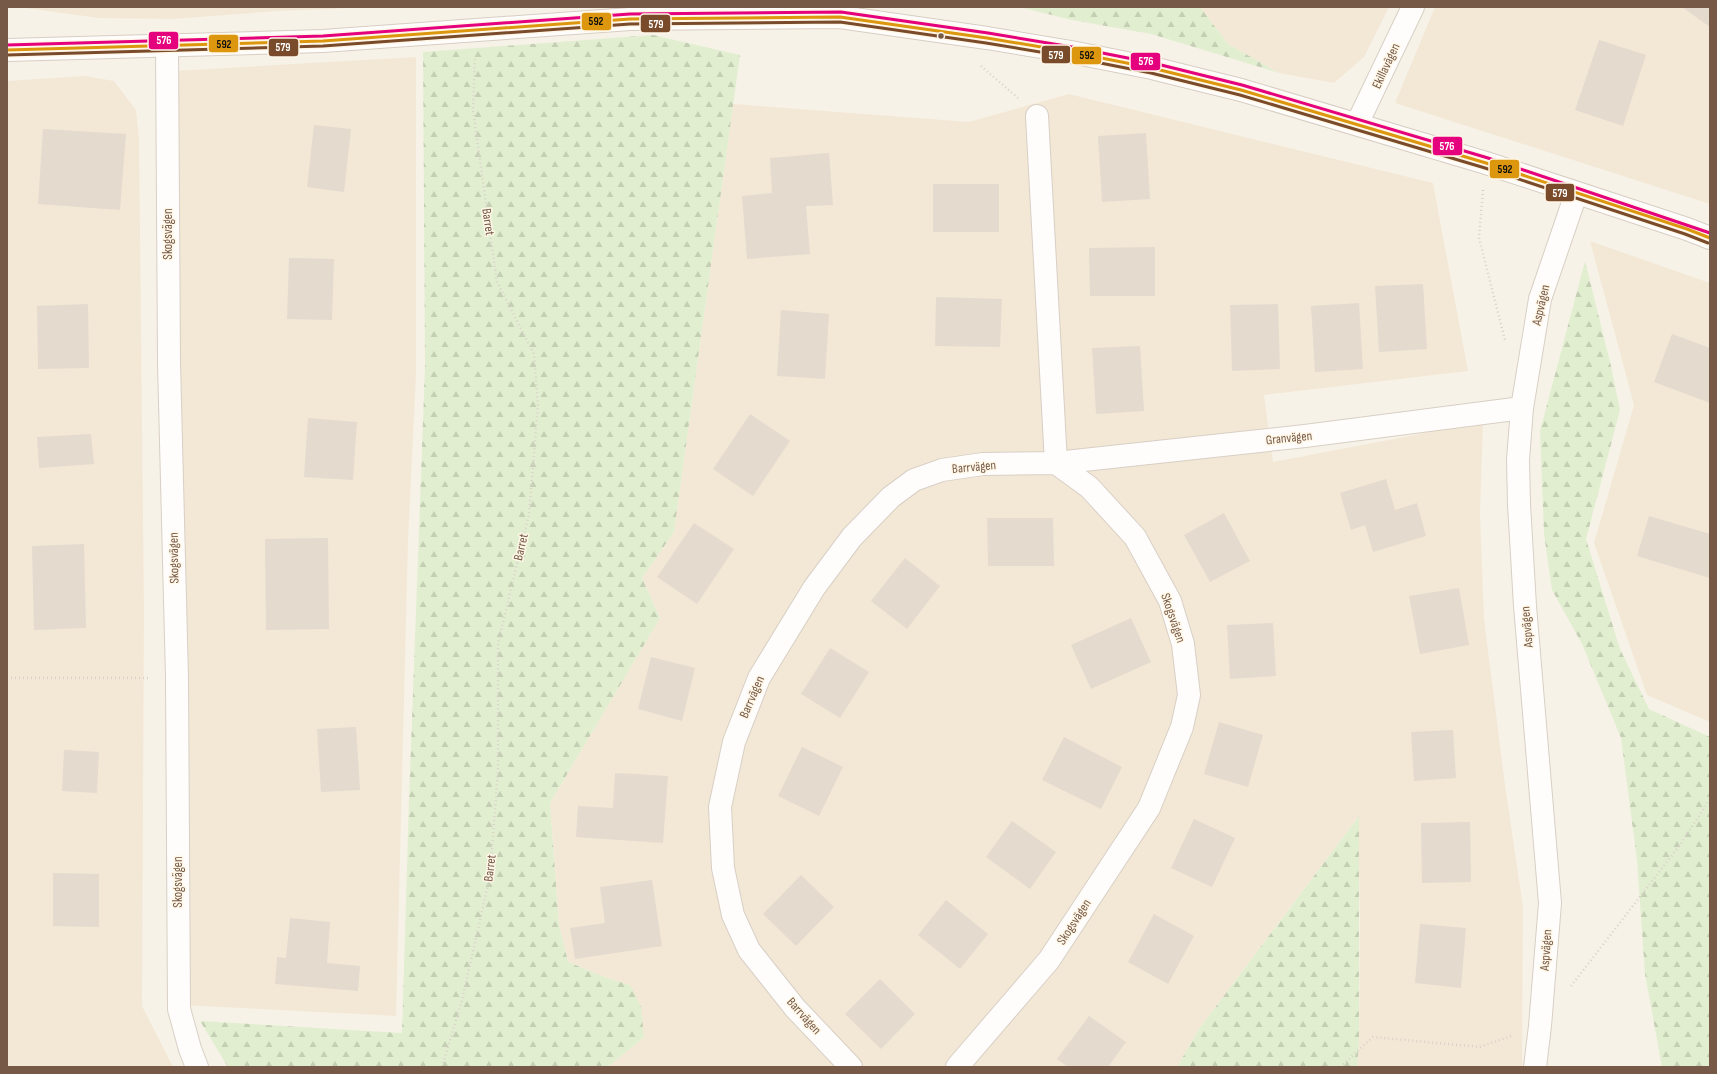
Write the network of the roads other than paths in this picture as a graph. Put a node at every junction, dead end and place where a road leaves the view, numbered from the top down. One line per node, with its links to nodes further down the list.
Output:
1 (1413, 7): 6 (street, Ekillavägen)
2 (629, 13): 3 (street); 6 (street)
3 (167, 46): 4 (street); 11 (street, Skogsvägen)
4 (7, 50)
5 (1038, 116): 10 (street)
6 (1357, 124): 7 (street)
7 (1576, 194): 8 (street); 9 (street, Aspvägen)
8 (1710, 238)
9 (1522, 408): 10 (street, Granvägen); 14 (street, Aspvägen)
10 (1056, 463): 12 (street, Barrvägen); 13 (street, Skogsvägen)
11 (197, 1067)
12 (851, 1067)
13 (957, 1067)
14 (1535, 1067)

